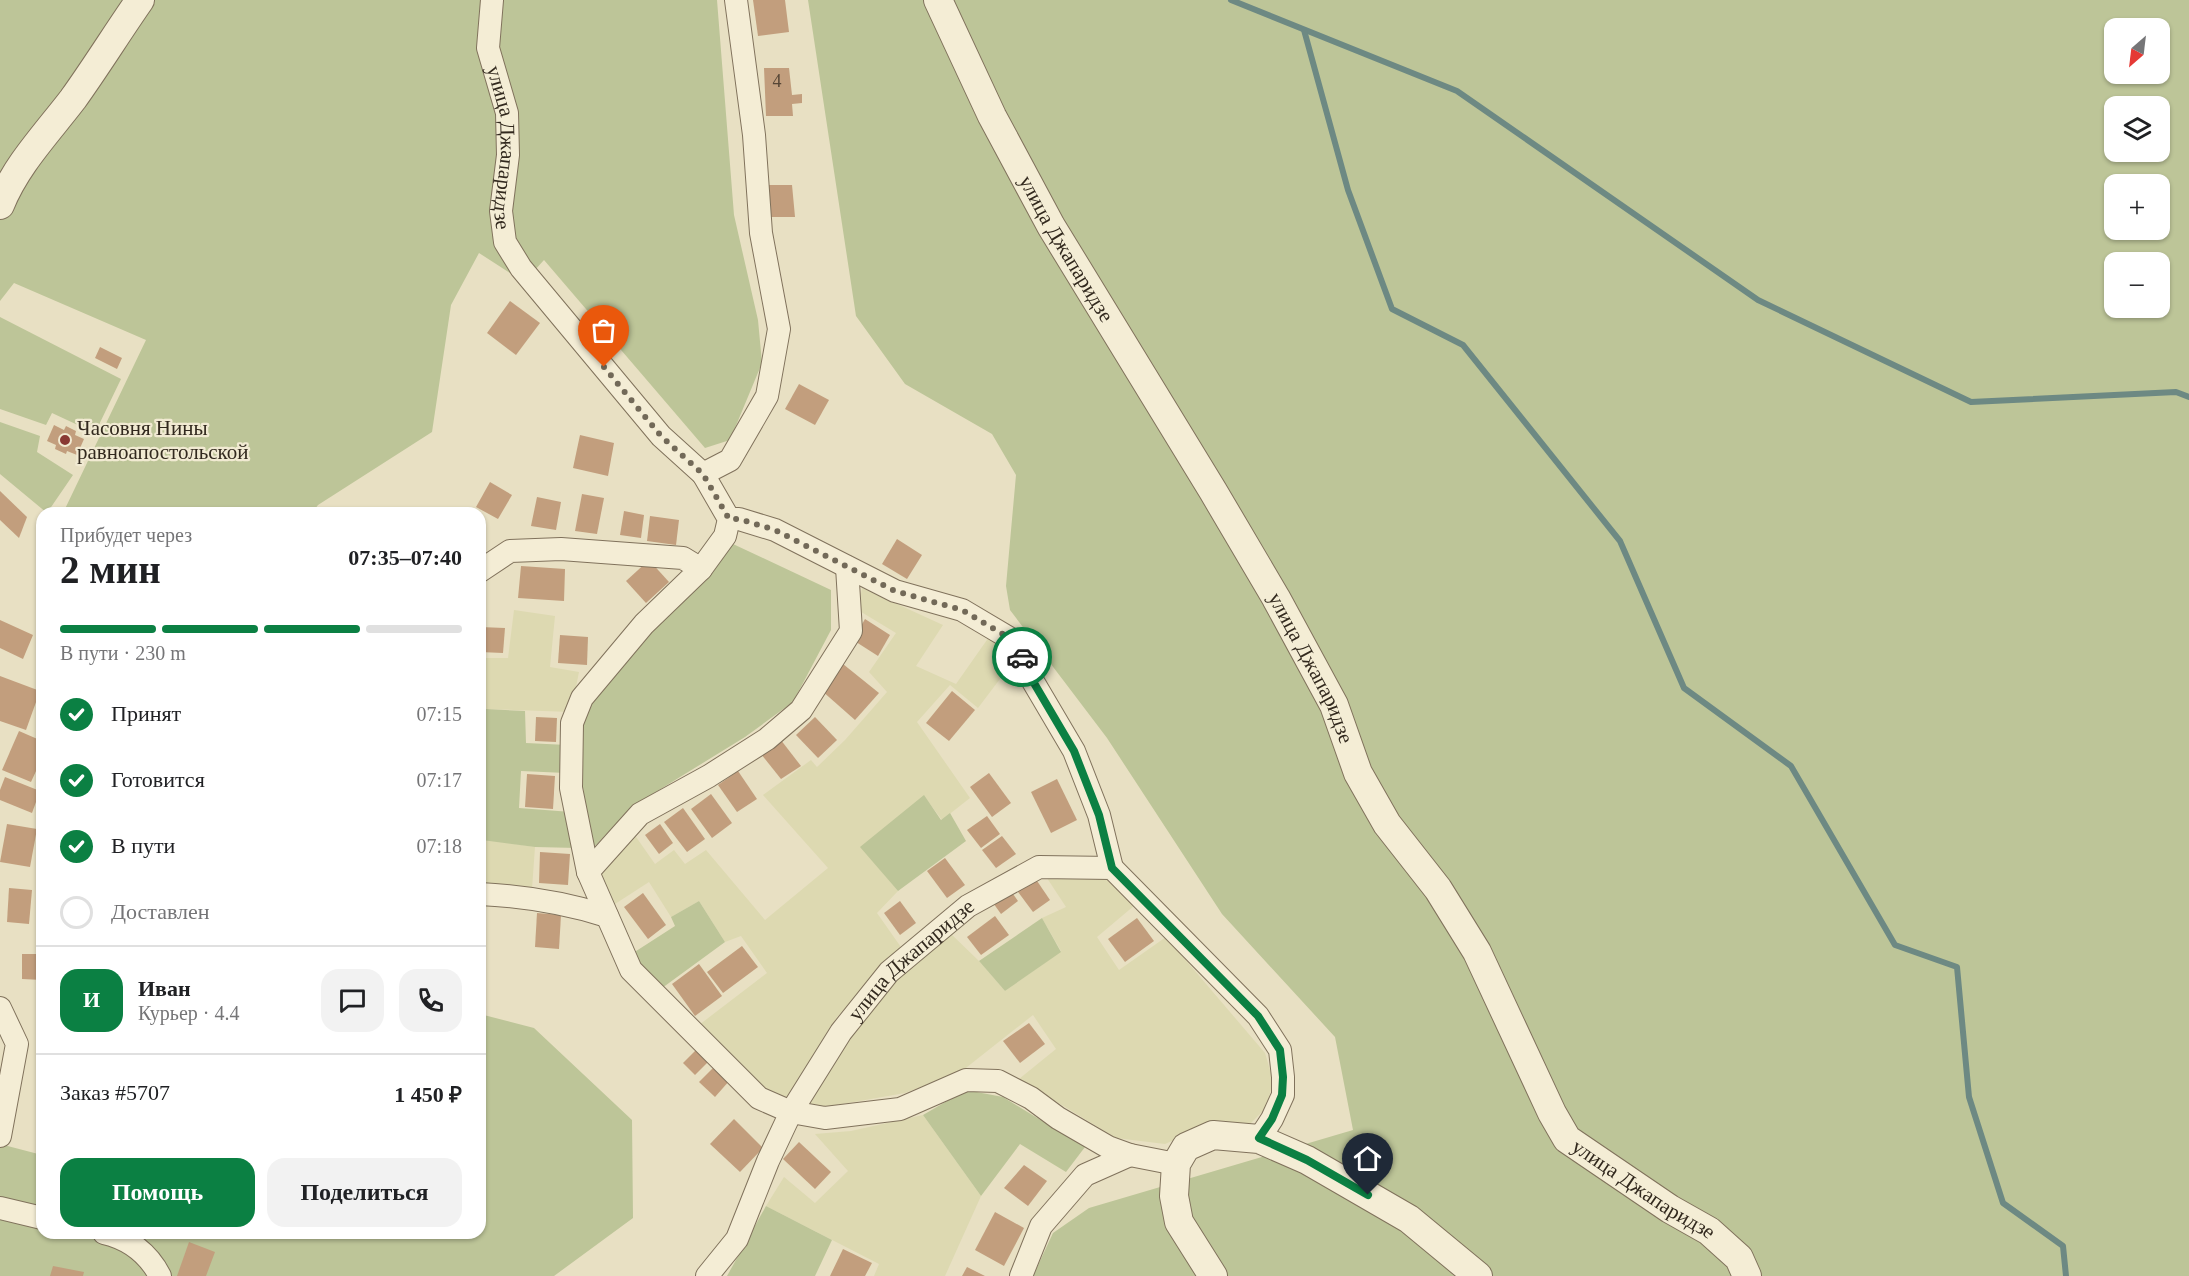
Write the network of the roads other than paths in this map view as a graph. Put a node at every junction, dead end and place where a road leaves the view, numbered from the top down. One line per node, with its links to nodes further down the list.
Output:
1 (140, 0): 5 (street)
2 (492, 0): 6 (street, улица Джапаридзе)
3 (736, 0): 6 (street)
4 (938, 0): 29 (street, улица Джапаридзе)
5 (0, 205)
6 (703, 474): 7 (street, улица Джапаридзе)
7 (729, 519): 9 (street); 10 (street)
8 (486, 567): 10 (street)
9 (847, 567): 11 (street); 12 (street)
10 (701, 569): 12 (street)
11 (1112, 868): 16 (street, улица Джапаридзе); 18 (street)
12 (588, 872): 14 (street)
13 (486, 894): 14 (street)
14 (607, 916): 16 (street)
15 (0, 1008): 17 (street)
16 (791, 1112): 19 (street); 25 (street, улица Джапаридзе)
17 (0, 1136)
18 (1259, 1138): 20 (street); 28 (street)
19 (1130, 1155): 20 (street); 26 (street)
20 (1176, 1164): 27 (street)
21 (0, 1208): 22 (street)
22 (36, 1217)
23 (119, 1239): 24 (street)
24 (160, 1276)
25 (707, 1276)
26 (1021, 1276)
27 (1213, 1276)
28 (1478, 1276)
29 (1747, 1276)

